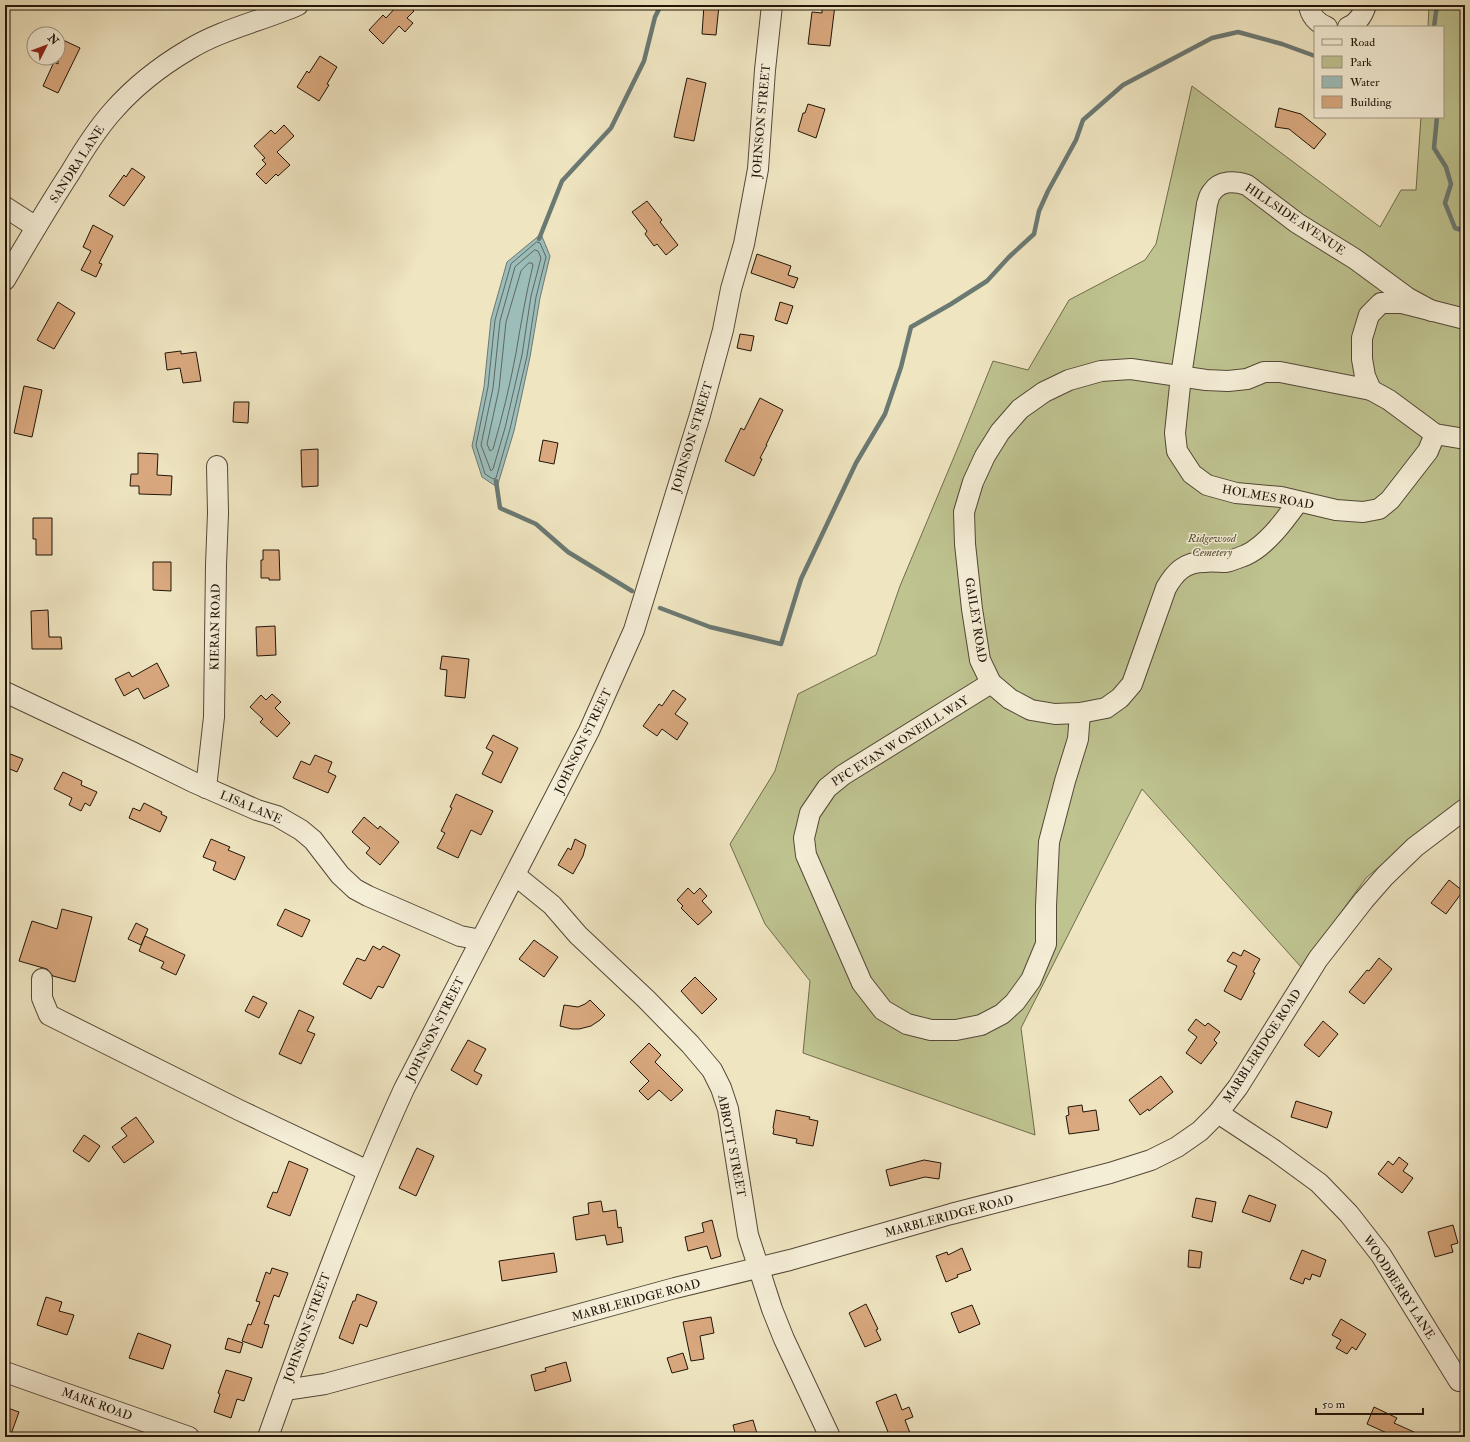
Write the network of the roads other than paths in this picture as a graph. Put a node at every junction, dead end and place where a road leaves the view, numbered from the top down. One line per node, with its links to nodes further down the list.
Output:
1 (298, 5): 8 (street, SANDRA LANE)
2 (772, 5): 23 (street, JOHNSON STREET)
3 (1309, 5): 5 (street)
4 (1366, 5): 6 (street)
5 (1324, 26)
6 (1349, 26)
7 (5, 207): 8 (street)
8 (36, 227): 9 (street, SANDRA LANE)
9 (5, 280)
10 (1432, 311): 11 (street); 12 (street, HILLSIDE AVENUE); 13 (street)
11 (1465, 319)
12 (1182, 376): 13 (street); 17 (street, HOLMES ROAD); 18 (street, GAILEY ROAD)
13 (1371, 390): 14 (street)
14 (1435, 434): 15 (street); 17 (street, HOLMES ROAD)
15 (1465, 439)
16 (217, 466): 21 (street, KIERAN ROAD)
17 (1298, 502): 20 (street, GAILEY ROAD)
18 (991, 683): 20 (street, GAILEY ROAD); 20 (street, PFC EVAN W ONEILL WAY)
19 (5, 692): 21 (street, LISA LANE)
20 (1080, 713)
21 (206, 788): 24 (street, LISA LANE)
22 (1465, 809): 26 (street, MARBLERIDGE ROAD)
23 (516, 875): 24 (street, JOHNSON STREET); 28 (street, ABBOTT STREET)
24 (481, 940): 27 (street, JOHNSON STREET)
25 (42, 979): 27 (street)
26 (1218, 1112): 28 (street, MARBLERIDGE ROAD); 30 (street, WOODBERRY LANE)
27 (368, 1170): 31 (street, JOHNSON STREET)
28 (759, 1268): 31 (street, MARBLERIDGE ROAD); 34 (street, ABBOTT STREET)
29 (5, 1372): 32 (street, MARK ROAD)
30 (1459, 1381)
31 (285, 1390): 33 (street, JOHNSON STREET)
32 (189, 1437)
33 (268, 1437)
34 (830, 1437)

